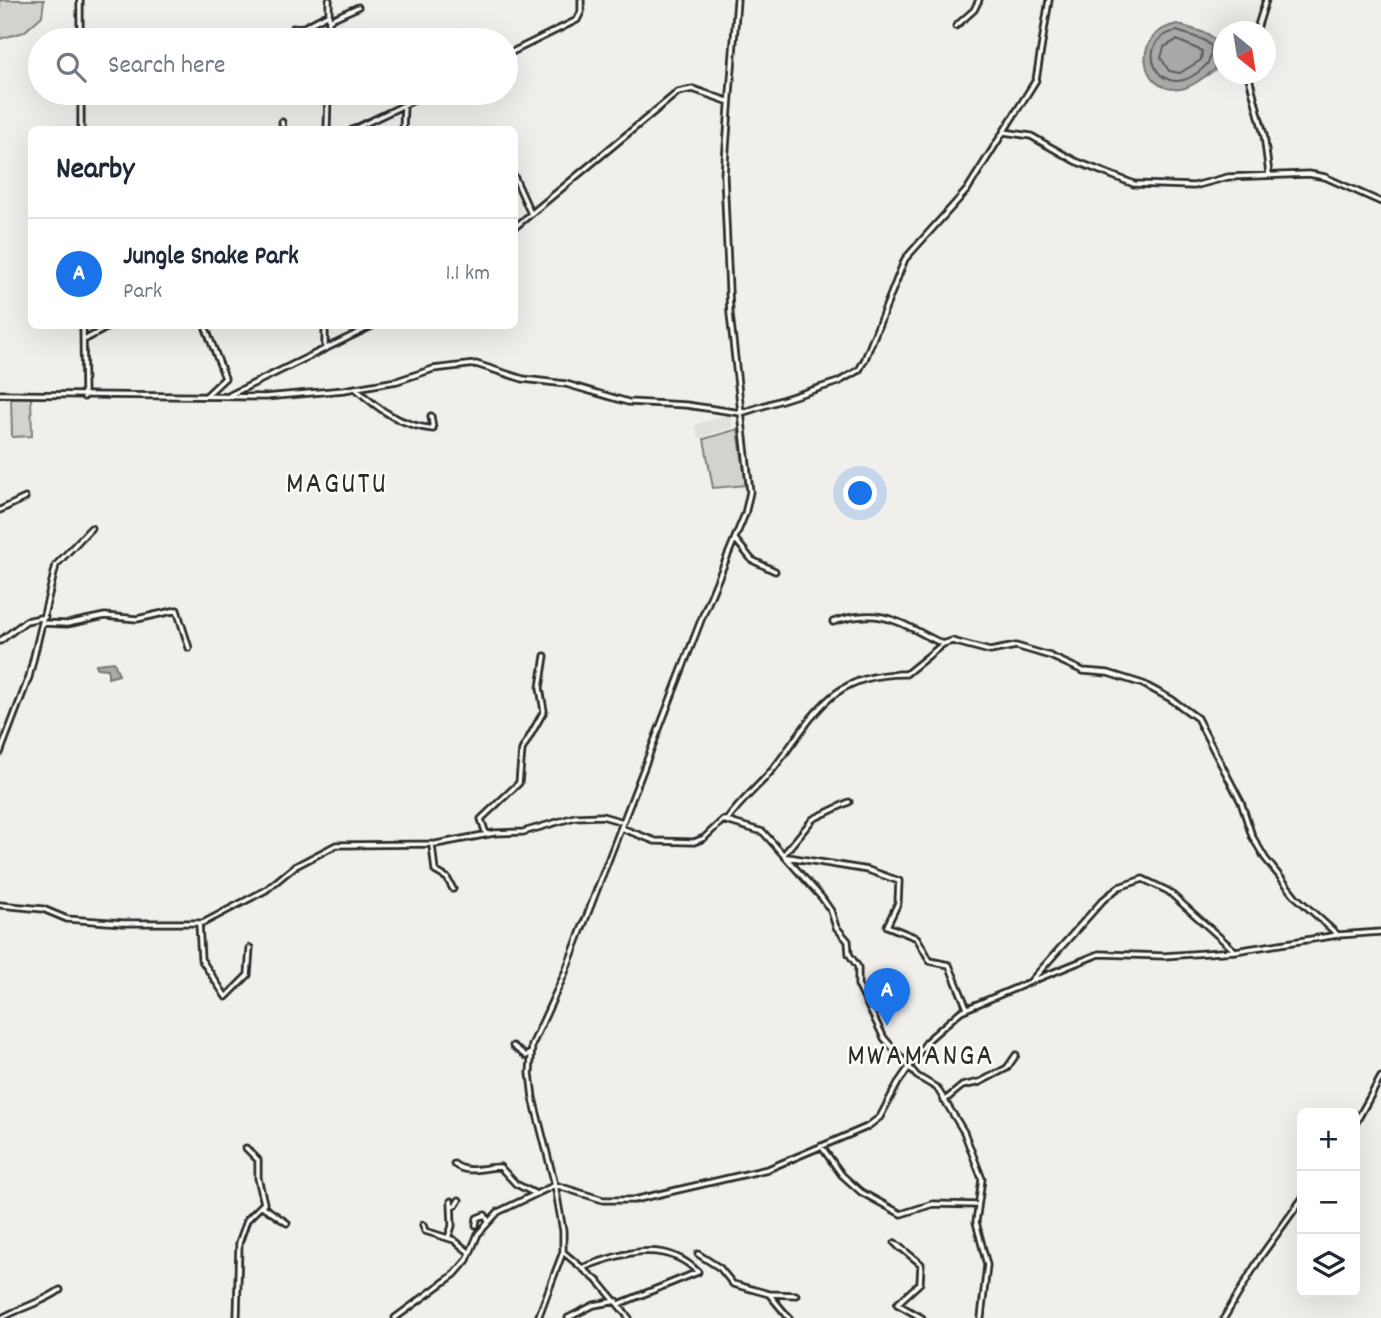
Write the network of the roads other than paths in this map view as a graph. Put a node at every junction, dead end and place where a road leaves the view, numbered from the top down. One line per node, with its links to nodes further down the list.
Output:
1 (80, 0): 12 (street)
2 (329, 0): 9 (street)
3 (580, 0): 15 (street)
4 (737, 0): 17 (street)
5 (979, 0): 11 (street)
6 (1049, 0): 27 (street)
7 (1266, 0): 10 (street)
8 (358, 7): 9 (street)
9 (329, 17): 13 (street); 14 (street)
10 (1259, 21)
11 (956, 26)
12 (80, 28)
13 (293, 28)
14 (329, 28)
15 (518, 49)
16 (1251, 84): 28 (street)
17 (727, 101): 31 (street); 45 (street)
18 (81, 105): 22 (street)
19 (328, 105): 24 (street)
20 (404, 105): 25 (street); 26 (street)
21 (282, 122): 23 (street)
22 (81, 126)
23 (282, 126)
24 (327, 126)
25 (360, 126)
26 (403, 126)
27 (1004, 132): 28 (street); 45 (street)
28 (1269, 174): 30 (street)
29 (518, 185): 31 (street)
30 (1381, 202)
31 (531, 214): 32 (street)
32 (518, 225)
33 (83, 329): 38 (street)
34 (104, 329): 38 (street)
35 (206, 329): 42 (street)
36 (325, 329): 39 (street)
37 (366, 329): 39 (street)
38 (83, 340): 44 (street)
39 (325, 349): 43 (street)
40 (355, 388): 43 (street); 45 (street); 46 (street)
41 (0, 394): 44 (street)
42 (206, 396): 43 (street); 44 (street)
43 (228, 396)
44 (84, 397)
45 (741, 413): 50 (street)
46 (431, 416)
47 (25, 498): 48 (street)
48 (0, 510)
49 (91, 528): 52 (street)
50 (735, 539): 51 (street); 62 (street)
51 (775, 571)
52 (44, 617): 54 (street); 55 (street)
53 (833, 622): 56 (street)
54 (42, 623): 57 (street); 59 (street)
55 (0, 641)
56 (943, 644): 61 (street); 71 (street)
57 (190, 648)
58 (545, 656): 64 (street)
59 (0, 753)
60 (849, 802): 66 (street)
61 (727, 820): 63 (street); 66 (street)
62 (623, 822): 63 (street); 64 (street)
63 (621, 828): 77 (street)
64 (486, 834): 65 (street)
65 (432, 845): 67 (street); 69 (street)
66 (785, 855): 75 (street); 79 (street)
67 (453, 889)
68 (0, 905): 69 (street)
69 (199, 923): 72 (street)
70 (1381, 932): 71 (street)
71 (1338, 935): 73 (street)
72 (250, 948)
73 (1235, 951): 74 (street); 74 (street)
74 (1030, 982): 75 (street)
75 (967, 1008): 79 (street)
76 (513, 1046): 77 (street)
77 (531, 1053): 86 (street)
78 (1016, 1055): 81 (street)
79 (909, 1068): 81 (street); 83 (street)
80 (1381, 1077): 82 (street)
81 (944, 1101): 89 (street)
82 (1360, 1115)
83 (821, 1146): 86 (street); 89 (street)
84 (246, 1148): 90 (street)
85 (454, 1164): 87 (street)
86 (555, 1185): 87 (street); 98 (street)
87 (534, 1193): 92 (street)
88 (459, 1200): 96 (street)
89 (978, 1205): 114 (street)
90 (262, 1206): 93 (street); 107 (street)
91 (1297, 1206): 115 (street)
92 (488, 1221): 95 (street); 99 (street)
93 (286, 1223)
94 (423, 1225): 96 (street)
95 (476, 1225)
96 (448, 1238): 99 (street)
97 (900, 1248): 113 (street)
98 (563, 1252): 101 (street); 109 (street)
99 (470, 1253): 108 (street)
100 (698, 1254): 103 (street)
101 (582, 1268): 105 (street); 105 (street)
102 (60, 1290): 106 (street)
103 (769, 1294): 104 (street); 112 (street)
104 (796, 1295)
105 (618, 1302): 110 (street); 111 (street)
106 (2, 1318)
107 (237, 1318)
108 (395, 1318)
109 (538, 1318)
110 (568, 1318)
111 (629, 1318)
112 (789, 1318)
113 (922, 1318)
114 (981, 1318)
115 (1224, 1318)

